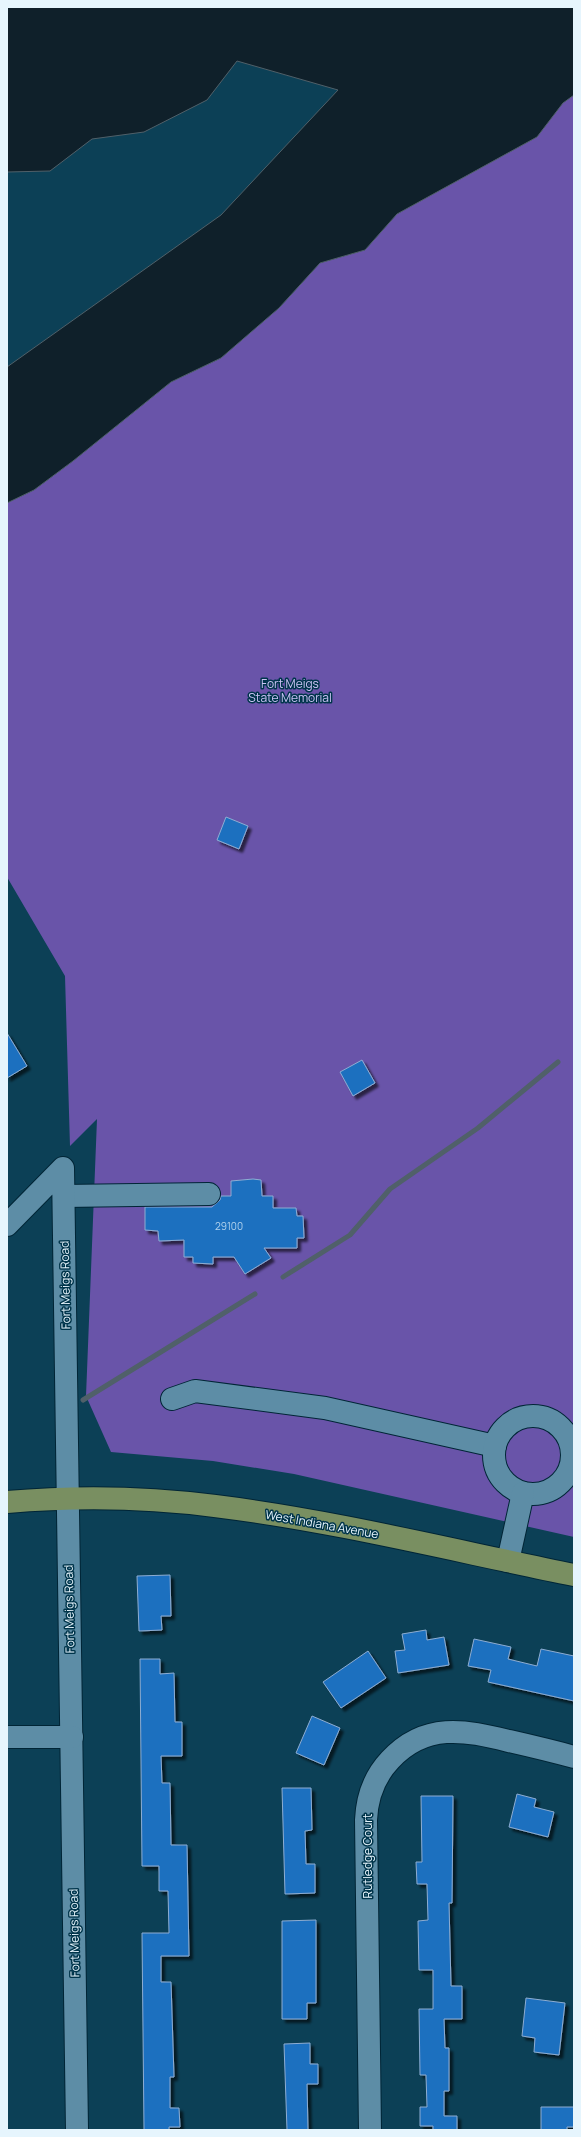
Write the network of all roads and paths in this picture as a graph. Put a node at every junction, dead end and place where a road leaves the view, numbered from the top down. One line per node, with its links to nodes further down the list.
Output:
1 (209, 1194): 2 (street)
2 (64, 1196): 3 (street, Fort Meigs Road); 8 (street, Fort Meigs Road)
3 (7, 1225)
4 (172, 1399): 5 (street)
5 (495, 1446): 6 (street); 7 (street)
6 (573, 1461): 7 (street)
7 (524, 1493): 10 (street)
8 (67, 1498): 9 (main road, West Indiana Avenue); 10 (main road, West Indiana Avenue); 13 (street, Fort Meigs Road)
9 (7, 1502)
10 (508, 1561): 11 (main road, West Indiana Avenue)
11 (574, 1575)
12 (7, 1737): 13 (street)
13 (72, 1737): 15 (street, Fort Meigs Road)
14 (574, 1757): 16 (street, Rutledge Court)
15 (77, 2130)
16 (370, 2130)

